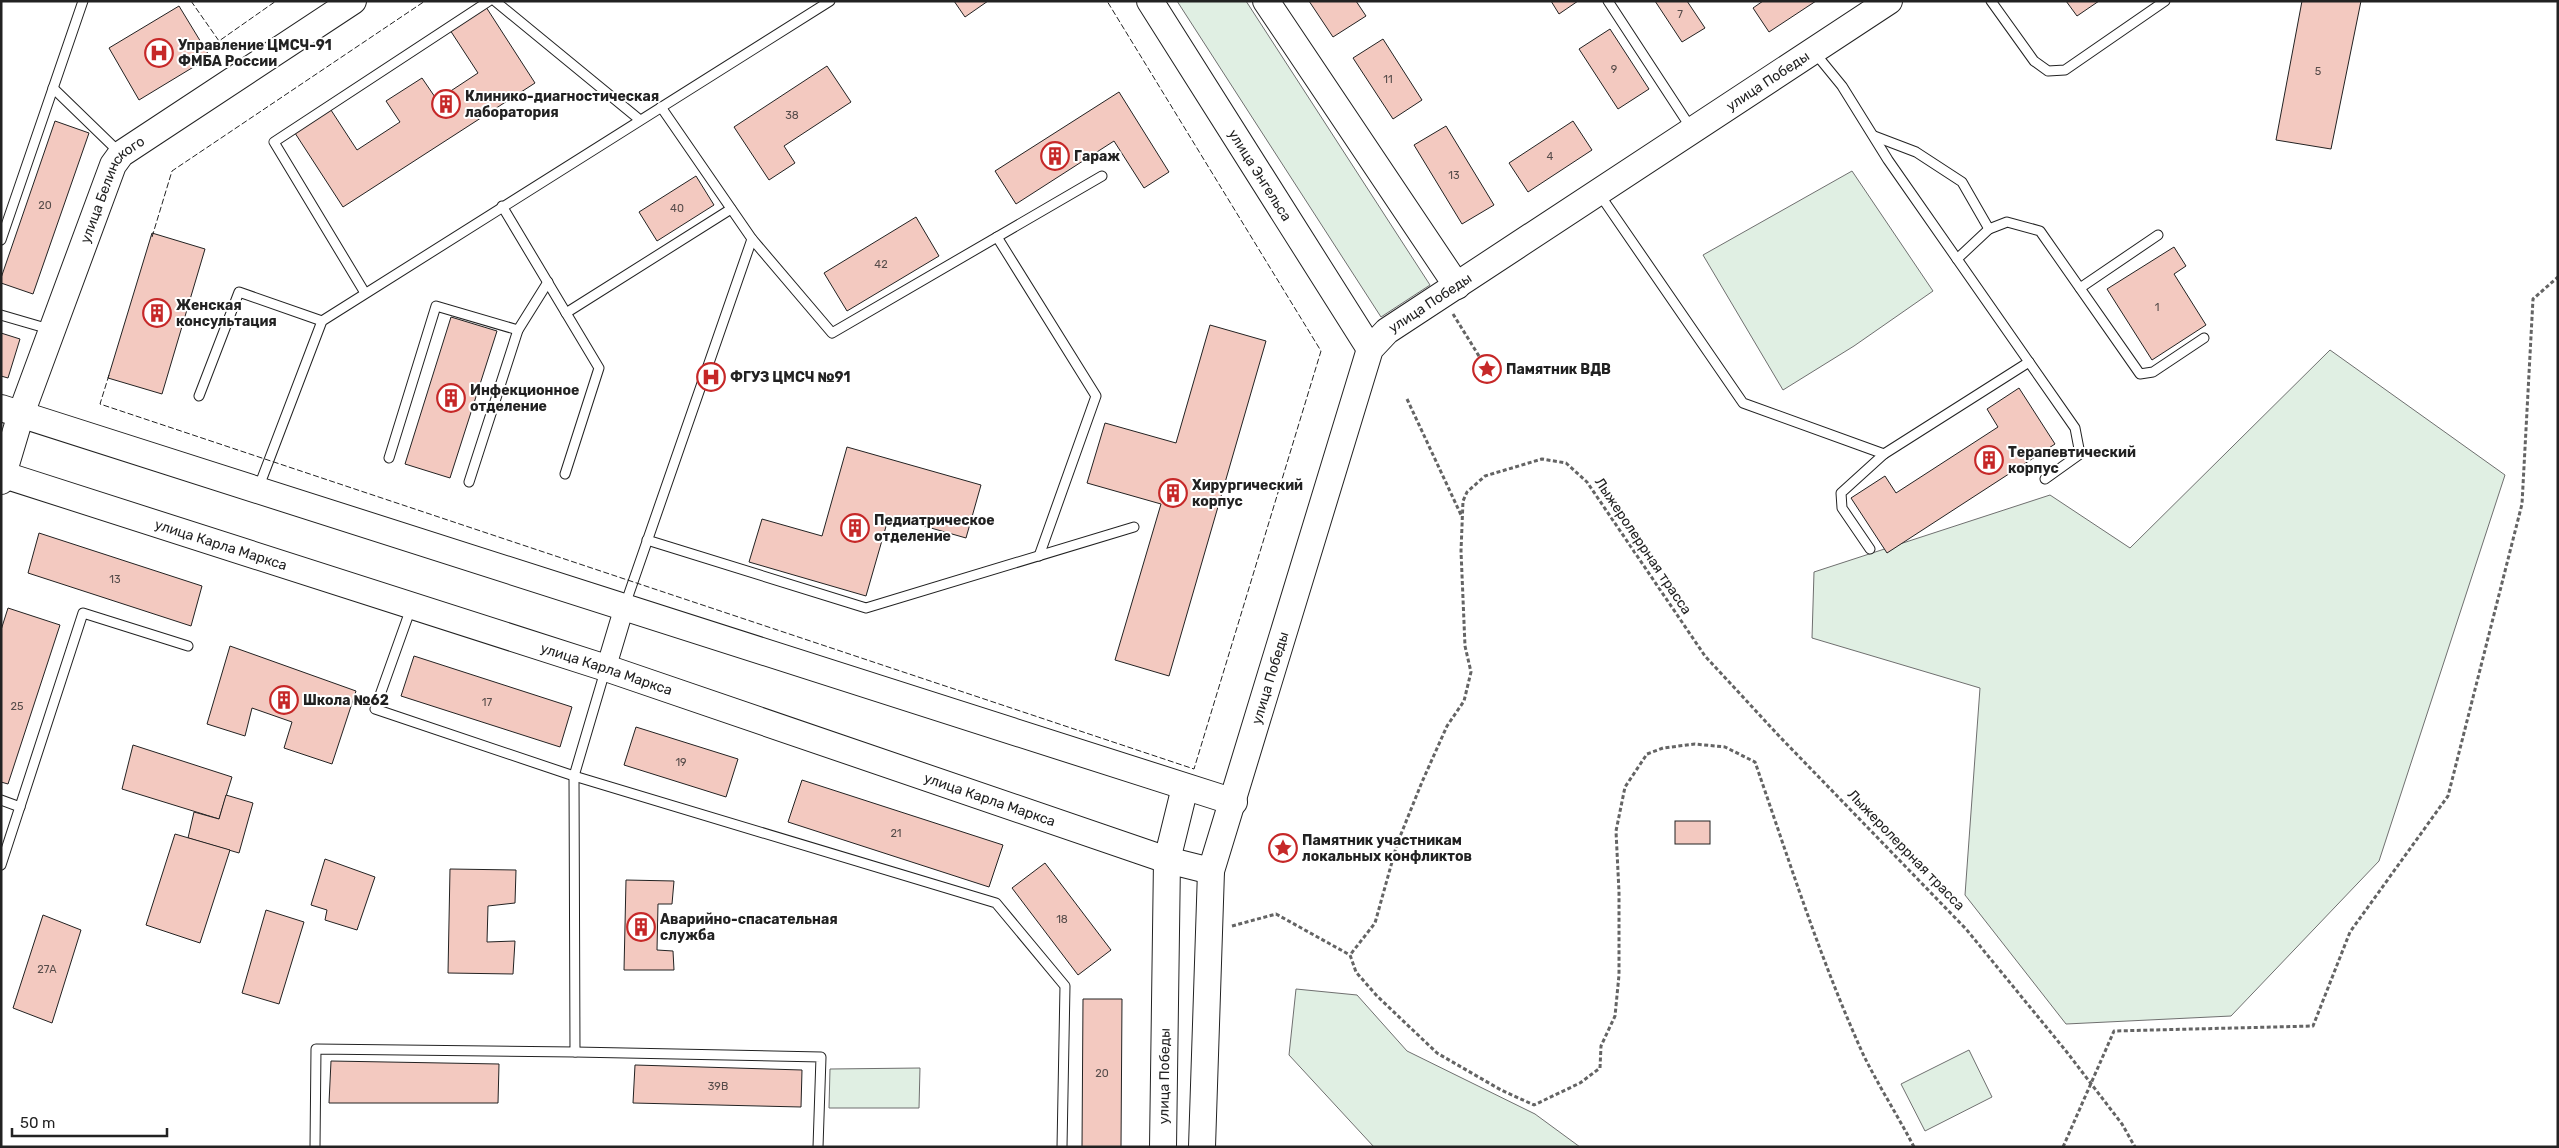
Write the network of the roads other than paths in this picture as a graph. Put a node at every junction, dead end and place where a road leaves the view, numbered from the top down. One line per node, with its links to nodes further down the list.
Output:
1 (83, 1): 13 (lane)
2 (353, 1): 18 (main road, улица Белинского)
3 (489, 1): 32 (lane)
4 (495, 1): 15 (lane)
5 (830, 1): 14 (lane)
6 (1150, 1): 39 (main road, улица Энгельса)
7 (1266, 1): 30 (main road)
8 (1608, 1): 16 (lane)
9 (1889, 1): 12 (main road, улица Победы)
10 (1991, 1): 11 (lane)
11 (2165, 1)
12 (1813, 51): 16 (main road, улица Победы); 17 (lane)
13 (53, 88): 18 (lane); 27 (lane)
14 (660, 107): 15 (lane); 22 (lane)
15 (640, 120): 21 (lane)
16 (1693, 130): 20 (main road, улица Победы)
17 (1873, 136): 23 (lane); 28 (lane)
18 (121, 154): 36 (main road, улица Белинского)
19 (1102, 176): 25 (lane)
20 (1598, 193): 30 (main road, улица Победы); 43 (lane)
21 (502, 206): 29 (lane); 32 (lane)
22 (731, 209): 26 (lane); 33 (lane)
23 (1989, 229): 28 (lane); 31 (lane)
24 (2158, 235): 31 (lane)
25 (997, 237): 26 (lane); 53 (lane)
26 (752, 239): 51 (lane)
27 (1, 240)
28 (1957, 259): 40 (lane)
29 (548, 282): 33 (lane); 37 (lane)
30 (1457, 286): 39 (main road, улица Победы)
31 (2080, 288): 38 (lane)
32 (365, 294): 35 (lane)
33 (566, 313): 45 (lane)
34 (1, 314): 36 (lane)
35 (322, 321): 41 (lane); 49 (lane)
36 (52, 330): 42 (main road, улица Белинского)
37 (518, 330): 44 (lane); 48 (lane)
38 (2204, 338)
39 (1370, 349): 61 (main road, улица Победы)
40 (2029, 362): 43 (lane); 47 (lane)
41 (199, 396)
42 (11, 411): 46 (main road, улица Белинского); 49 (main road)
43 (1884, 454): 52 (lane)
44 (389, 458)
45 (565, 474)
46 (2, 476): 54 (main road, улица Карла Маркса)
47 (2045, 480)
48 (469, 482)
49 (258, 490): 55 (main road)
50 (1134, 527): 53 (lane)
51 (647, 540): 53 (lane); 55 (lane)
52 (1870, 549)
53 (1039, 556)
54 (411, 606): 57 (main road, улица Карла Маркса); 58 (lane)
55 (624, 608): 57 (street); 59 (main road)
56 (188, 646): 62 (lane)
57 (606, 668): 58 (lane); 63 (main road, улица Карла Маркса)
58 (574, 776): 66 (lane); 69 (lane)
59 (1185, 787): 61 (main road); 63 (main road, улица Победы)
60 (1, 800): 62 (lane)
61 (1234, 802): 65 (main road, улица Победы)
62 (20, 807): 64 (lane)
63 (1167, 860): 65 (main road, улица Карла Маркса); 70 (main road, улица Победы)
64 (1, 866)
65 (1211, 871): 71 (main road, улица Победы)
66 (575, 1052): 67 (lane); 68 (lane)
67 (315, 1147)
68 (818, 1147)
69 (1062, 1147)
70 (1163, 1147)
71 (1202, 1147)

